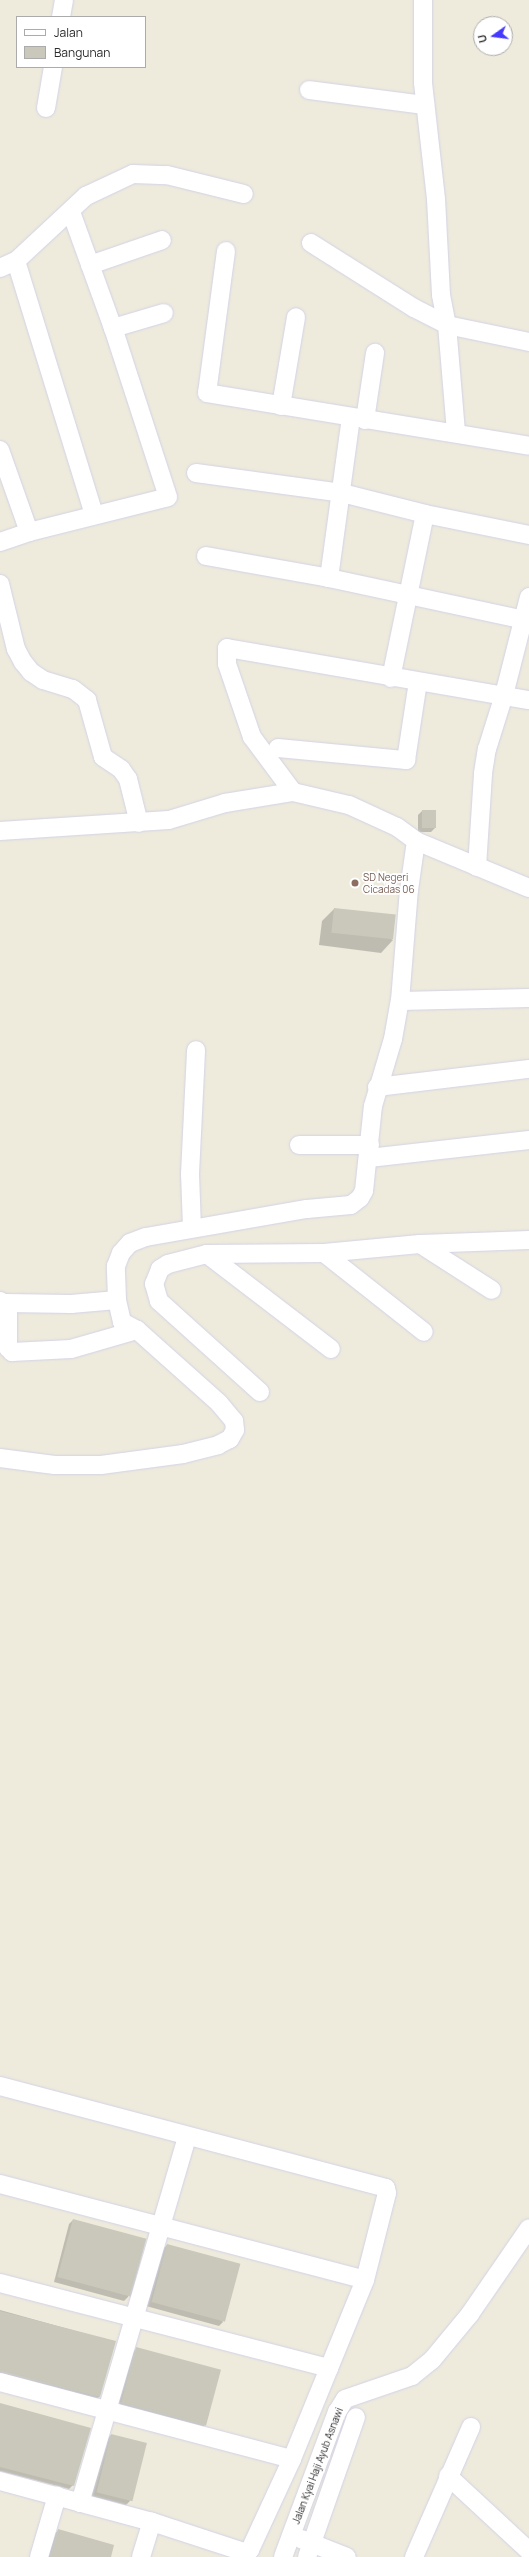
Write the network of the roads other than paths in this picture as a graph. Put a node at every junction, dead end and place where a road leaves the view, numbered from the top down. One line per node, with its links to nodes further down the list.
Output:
1 (64, 0): 3 (street)
2 (423, 0): 6 (street)
3 (61, 16)
4 (53, 68): 7 (street)
5 (309, 90): 6 (street)
6 (425, 105): 17 (street)
7 (46, 108)
8 (244, 194): 9 (street)
9 (71, 212): 13 (street); 14 (street)
10 (162, 240): 14 (street)
11 (311, 243): 17 (street)
12 (226, 251): 21 (street)
13 (8, 264): 29 (street)
14 (90, 265): 18 (street)
15 (164, 313): 18 (street)
16 (296, 317): 21 (street)
17 (447, 325): 19 (street); 23 (street)
18 (113, 328): 29 (street)
19 (529, 342)
20 (375, 353): 22 (street)
21 (281, 406): 22 (street)
22 (358, 419): 23 (street); 27 (street)
23 (456, 432): 24 (street)
24 (529, 446)
25 (0, 450): 30 (street)
26 (196, 473): 27 (street)
27 (342, 493): 28 (street); 34 (street)
28 (425, 514): 31 (street); 36 (street)
29 (94, 515): 30 (street)
30 (30, 532): 32 (street)
31 (529, 535)
32 (0, 542)
33 (206, 556): 34 (street)
34 (329, 578): 36 (street)
35 (0, 584): 39 (street)
36 (410, 595): 38 (street); 40 (street)
37 (529, 597): 38 (street)
38 (526, 621): 42 (street)
39 (5, 622): 46 (street)
40 (391, 678): 41 (street); 45 (street)
41 (418, 682): 42 (street); 44 (street)
42 (504, 695): 43 (street); 49 (street)
43 (529, 700)
44 (278, 748)
45 (293, 792): 46 (street); 48 (street)
46 (139, 823): 47 (street)
47 (0, 831)
48 (416, 841): 49 (street); 52 (street)
49 (477, 867): 50 (street)
50 (529, 888)
51 (529, 998): 52 (street)
52 (400, 1001): 55 (street)
53 (196, 1050): 59 (street)
54 (529, 1069): 55 (street)
55 (377, 1087): 58 (street)
56 (529, 1140): 58 (street)
57 (299, 1145): 58 (street)
58 (369, 1151): 59 (street)
59 (192, 1228): 65 (street)
60 (529, 1240): 61 (street)
61 (420, 1244): 62 (street); 64 (street)
62 (324, 1253): 63 (street); 68 (street)
63 (207, 1254): 69 (street); 70 (street)
64 (492, 1290)
65 (117, 1300): 66 (street); 67 (street)
66 (3, 1302): 67 (street)
67 (137, 1330): 71 (street)
68 (424, 1332)
69 (331, 1350)
70 (260, 1392)
71 (0, 1458)
72 (0, 2086): 73 (street)
73 (187, 2136): 75 (street); 77 (street)
74 (0, 2184): 75 (street)
75 (161, 2226): 77 (street); 79 (street)
76 (529, 2228): 91 (street, Jalan Kyai Haji Ayub Asnawi)
77 (364, 2280): 80 (street)
78 (0, 2283): 79 (street)
79 (134, 2317): 80 (street); 82 (street)
80 (329, 2368): 85 (street)
81 (0, 2382): 82 (street)
82 (107, 2410): 85 (street); 89 (street)
83 (356, 2417): 92 (street)
84 (471, 2427): 86 (street)
85 (292, 2459): 90 (street)
86 (448, 2476): 93 (street); 98 (street)
87 (0, 2481): 88 (street)
88 (57, 2496): 89 (street); 94 (street)
89 (80, 2503): 90 (street)
90 (152, 2522): 95 (street)
91 (292, 2535): 92 (street); 96 (street, Jalan Kyai Haji Ayub Asnawi)
92 (309, 2550): 97 (street)
93 (529, 2551)
94 (39, 2557)
95 (141, 2557)
96 (283, 2557)
97 (347, 2557)
98 (414, 2557)

